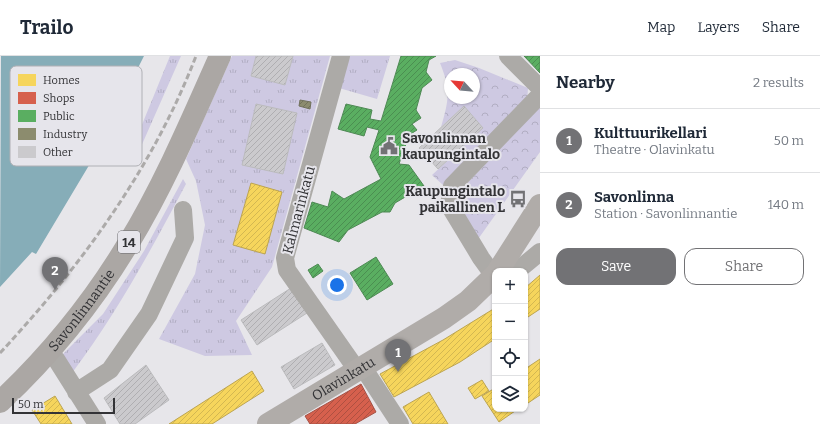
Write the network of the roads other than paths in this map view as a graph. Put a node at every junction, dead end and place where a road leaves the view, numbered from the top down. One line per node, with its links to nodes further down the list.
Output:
1 (220, 56): 16 (highway, Savonlinnantie / 14)
2 (341, 56): 14 (street, Kalmarinkatu)
3 (508, 56): 4 (street)
4 (540, 88)
5 (540, 95): 11 (street)
6 (540, 205): 9 (main road, Olavinkatu)
7 (183, 210): 15 (street)
8 (540, 252): 10 (street)
9 (501, 268)
10 (521, 268)
11 (492, 273)
12 (492, 280): 14 (main road, Olavinkatu)
13 (56, 359): 15 (street)
14 (360, 368): 17 (main road, Olavinkatu); 20 (street, Kalmarinkatu)
15 (76, 392): 18 (street)
16 (0, 402)
17 (290, 418): 19 (main road, Olavinkatu)
18 (96, 424)
19 (268, 424)
20 (400, 424)

